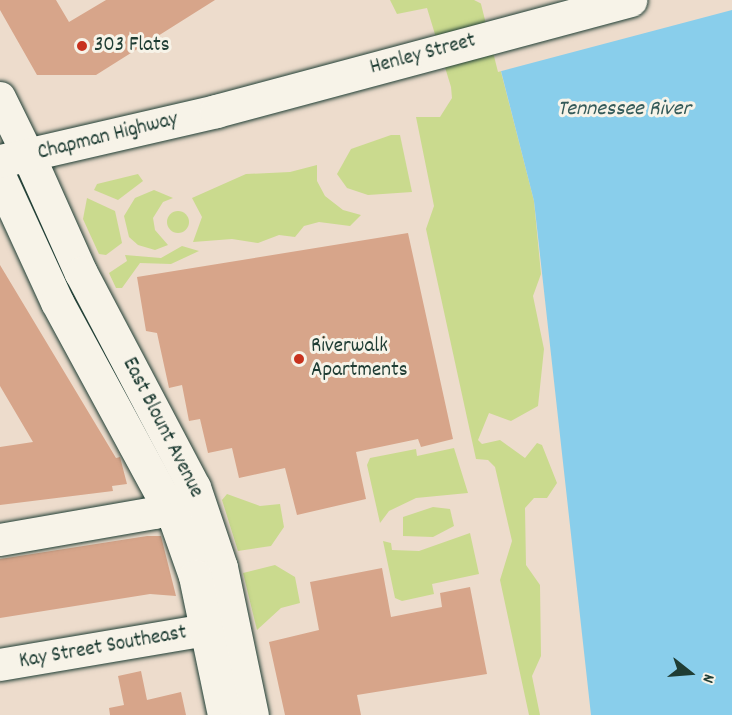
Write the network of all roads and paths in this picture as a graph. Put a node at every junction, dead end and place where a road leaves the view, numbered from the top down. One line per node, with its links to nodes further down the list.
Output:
1 (630, 0): 3 (main road, Henley Street)
2 (0, 98): 4 (street)
3 (216, 111): 4 (main road, Chapman Highway)
4 (15, 159): 6 (main road, East Blount Avenue)
5 (0, 177): 7 (main road)
6 (194, 487): 7 (main road); 9 (main road, East Blount Avenue)
7 (167, 504): 8 (street); 9 (main road)
8 (0, 540)
9 (220, 628): 10 (street, Kay Street Southeast); 11 (main road); 12 (main road, East Blount Avenue)
10 (0, 665)
11 (224, 715)
12 (252, 715)

